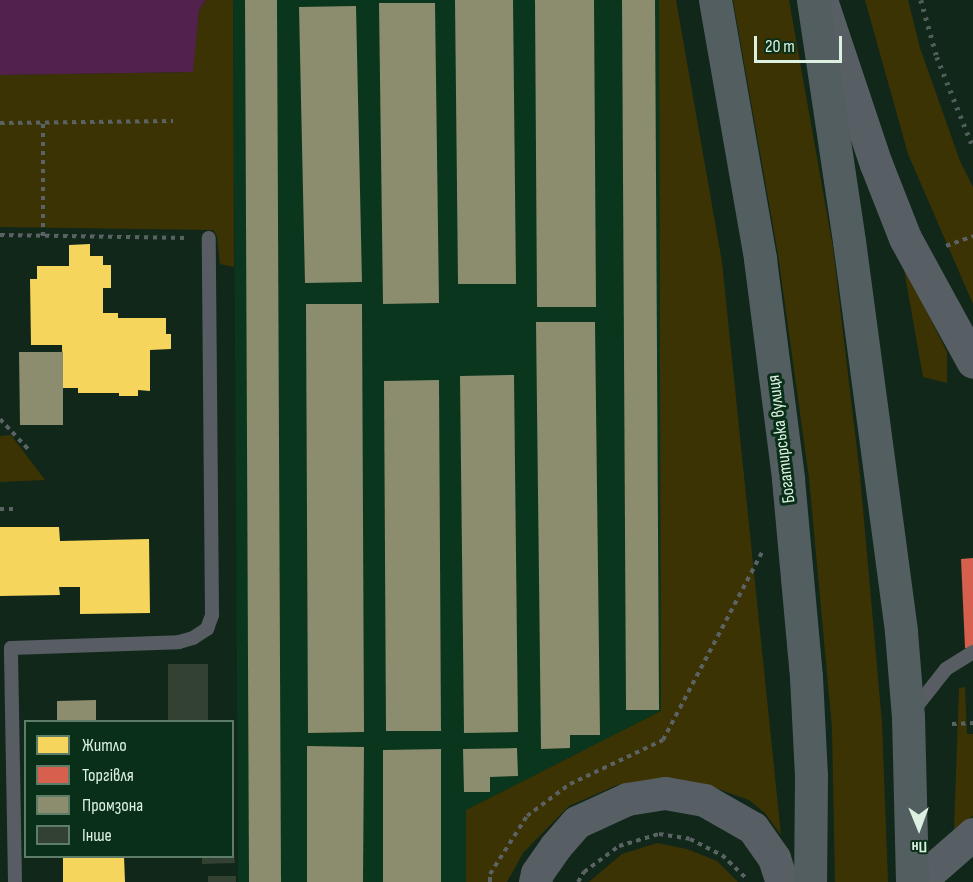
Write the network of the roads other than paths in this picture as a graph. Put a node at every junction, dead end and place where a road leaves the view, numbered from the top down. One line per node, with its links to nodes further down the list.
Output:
1 (715, 0): 12 (main road, Богатирська вулиця)
2 (813, 0): 7 (main road)
3 (821, 0): 5 (main road)
4 (209, 238): 9 (lane)
5 (973, 362)
6 (973, 652): 7 (lane)
7 (908, 717): 13 (main road)
8 (973, 834): 14 (main road)
9 (15, 882)
10 (535, 882): 11 (main road)
11 (782, 882)
12 (810, 882)
13 (912, 882)
14 (918, 882)

